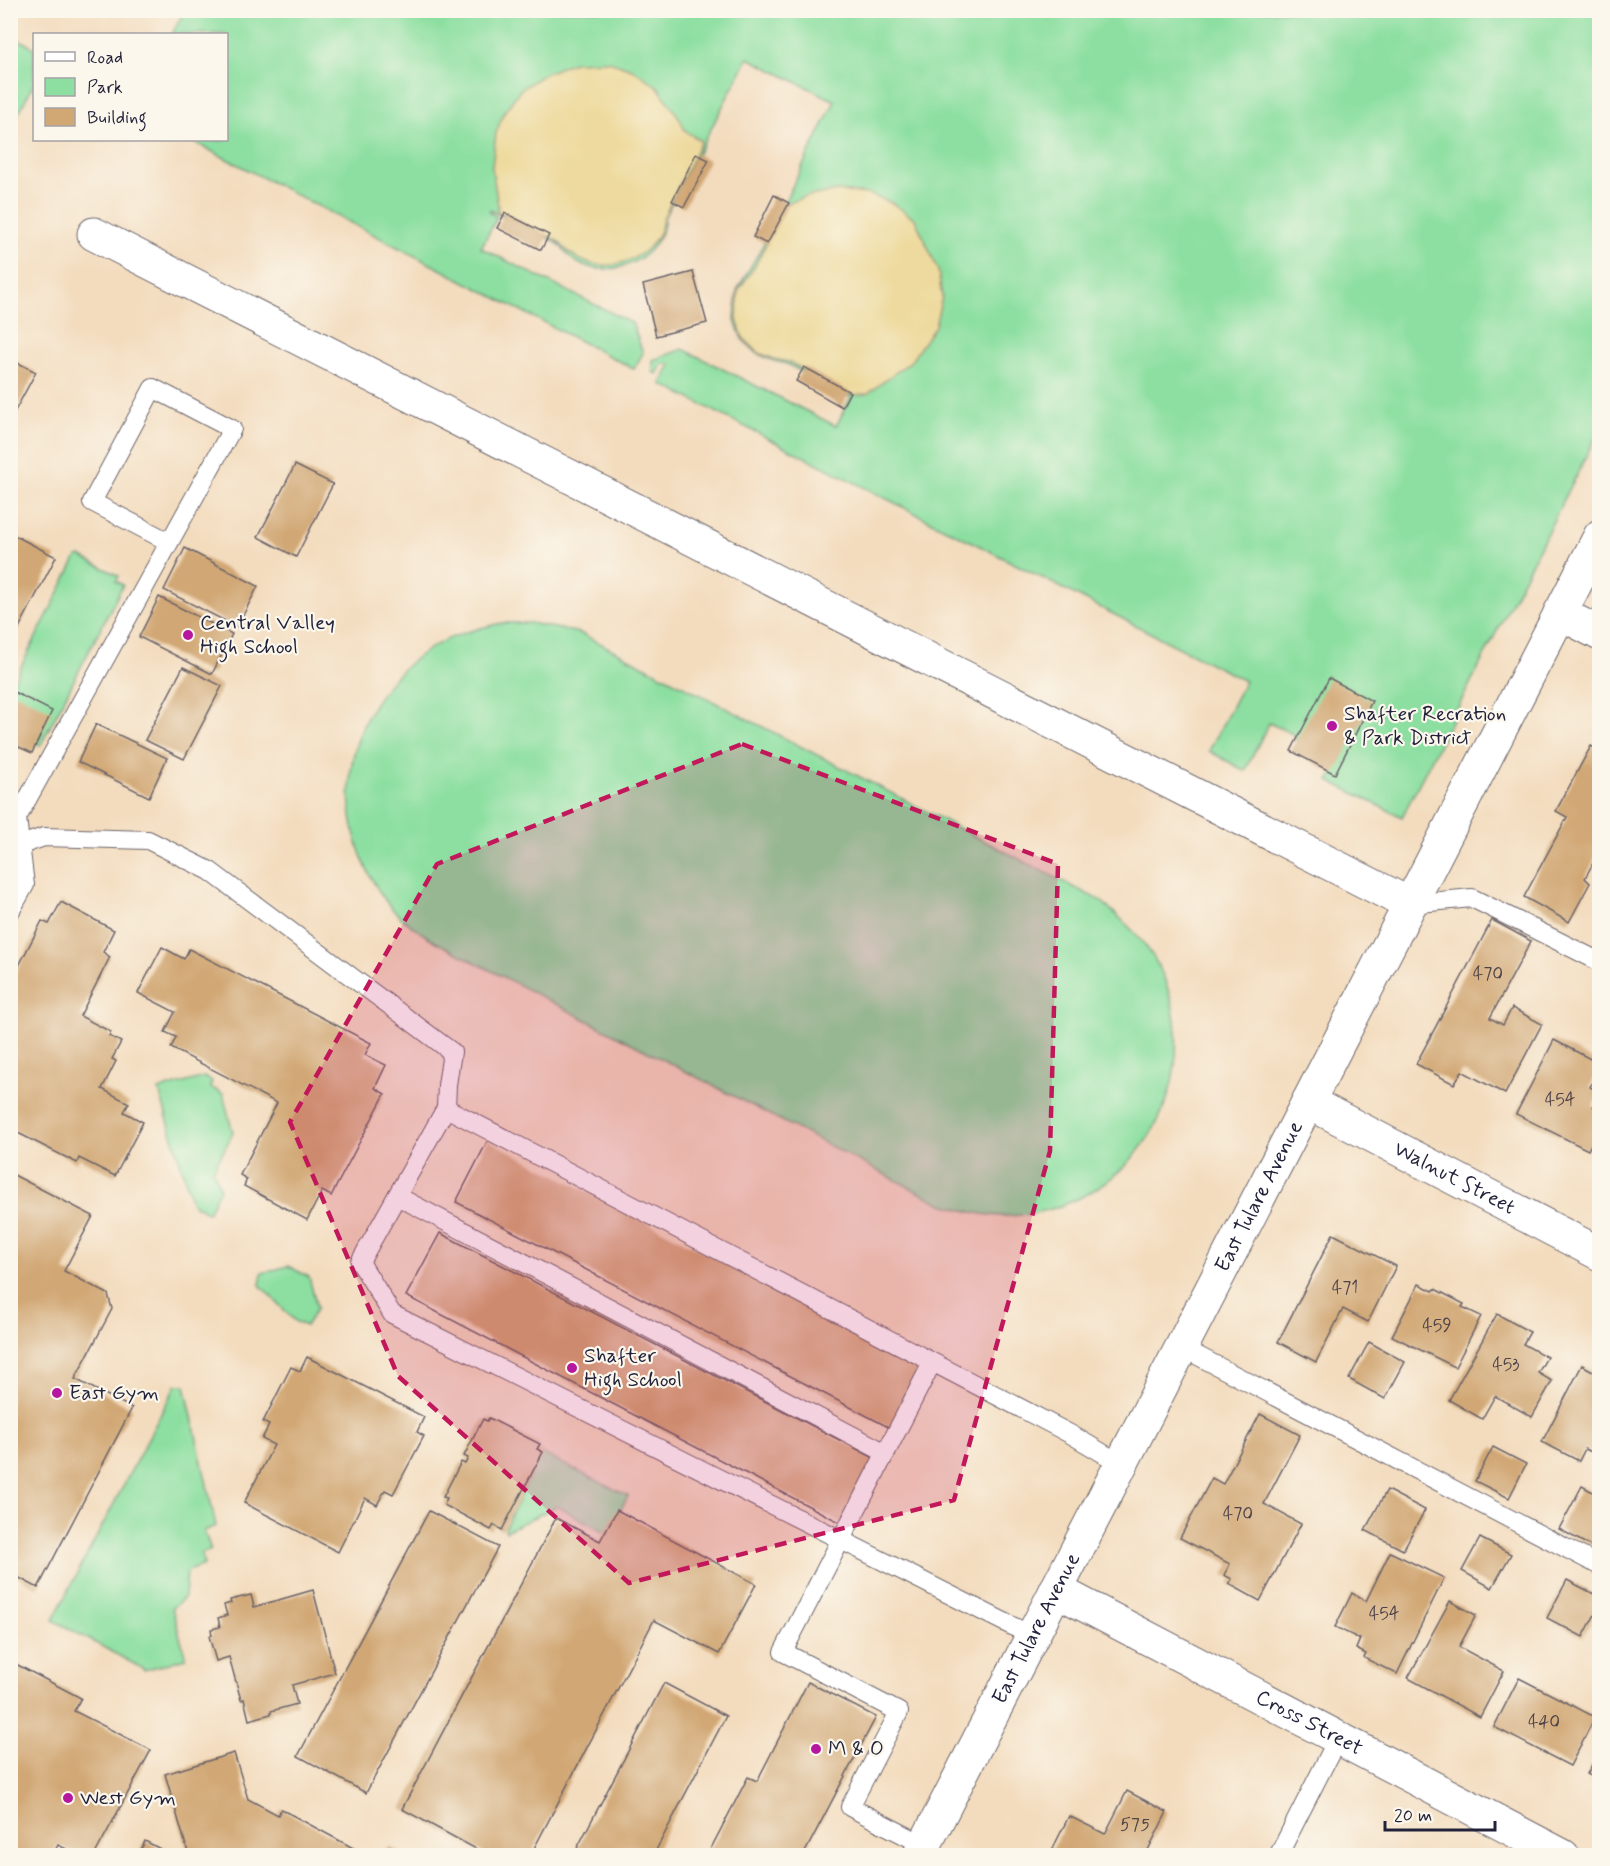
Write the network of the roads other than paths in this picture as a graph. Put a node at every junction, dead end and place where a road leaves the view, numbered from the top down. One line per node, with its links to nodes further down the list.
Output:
1 (94, 234): 7 (street)
2 (1599, 536): 4 (street, East Tulare Avenue)
3 (169, 542): 3 (lane); 6 (lane)
4 (1560, 614): 5 (street); 7 (street, East Tulare Avenue)
5 (1599, 634)
6 (21, 845): 8 (lane); 11 (lane)
7 (1409, 904): 9 (lane); 10 (street, East Tulare Avenue)
8 (10, 912)
9 (1599, 962)
10 (1308, 1102): 13 (street, Walnut Street); 14 (street, East Tulare Avenue)
11 (446, 1108): 12 (lane); 15 (lane)
12 (397, 1196): 16 (lane); 18 (lane)
13 (1599, 1254)
14 (1181, 1347): 17 (street, East Tulare Avenue); 19 (lane)
15 (932, 1363): 16 (lane); 17 (lane)
16 (886, 1453): 18 (lane)
17 (1121, 1464): 20 (street, East Tulare Avenue)
18 (840, 1540): 21 (lane); 23 (lane)
19 (1599, 1566)
20 (1056, 1590): 21 (street, East Tulare Avenue); 22 (street, Cross Street)
21 (1032, 1636): 23 (street, East Tulare Avenue)
22 (1338, 1738): 24 (lane); 25 (street, Cross Street)
23 (922, 1850)
24 (1278, 1856)
25 (1563, 1856)

